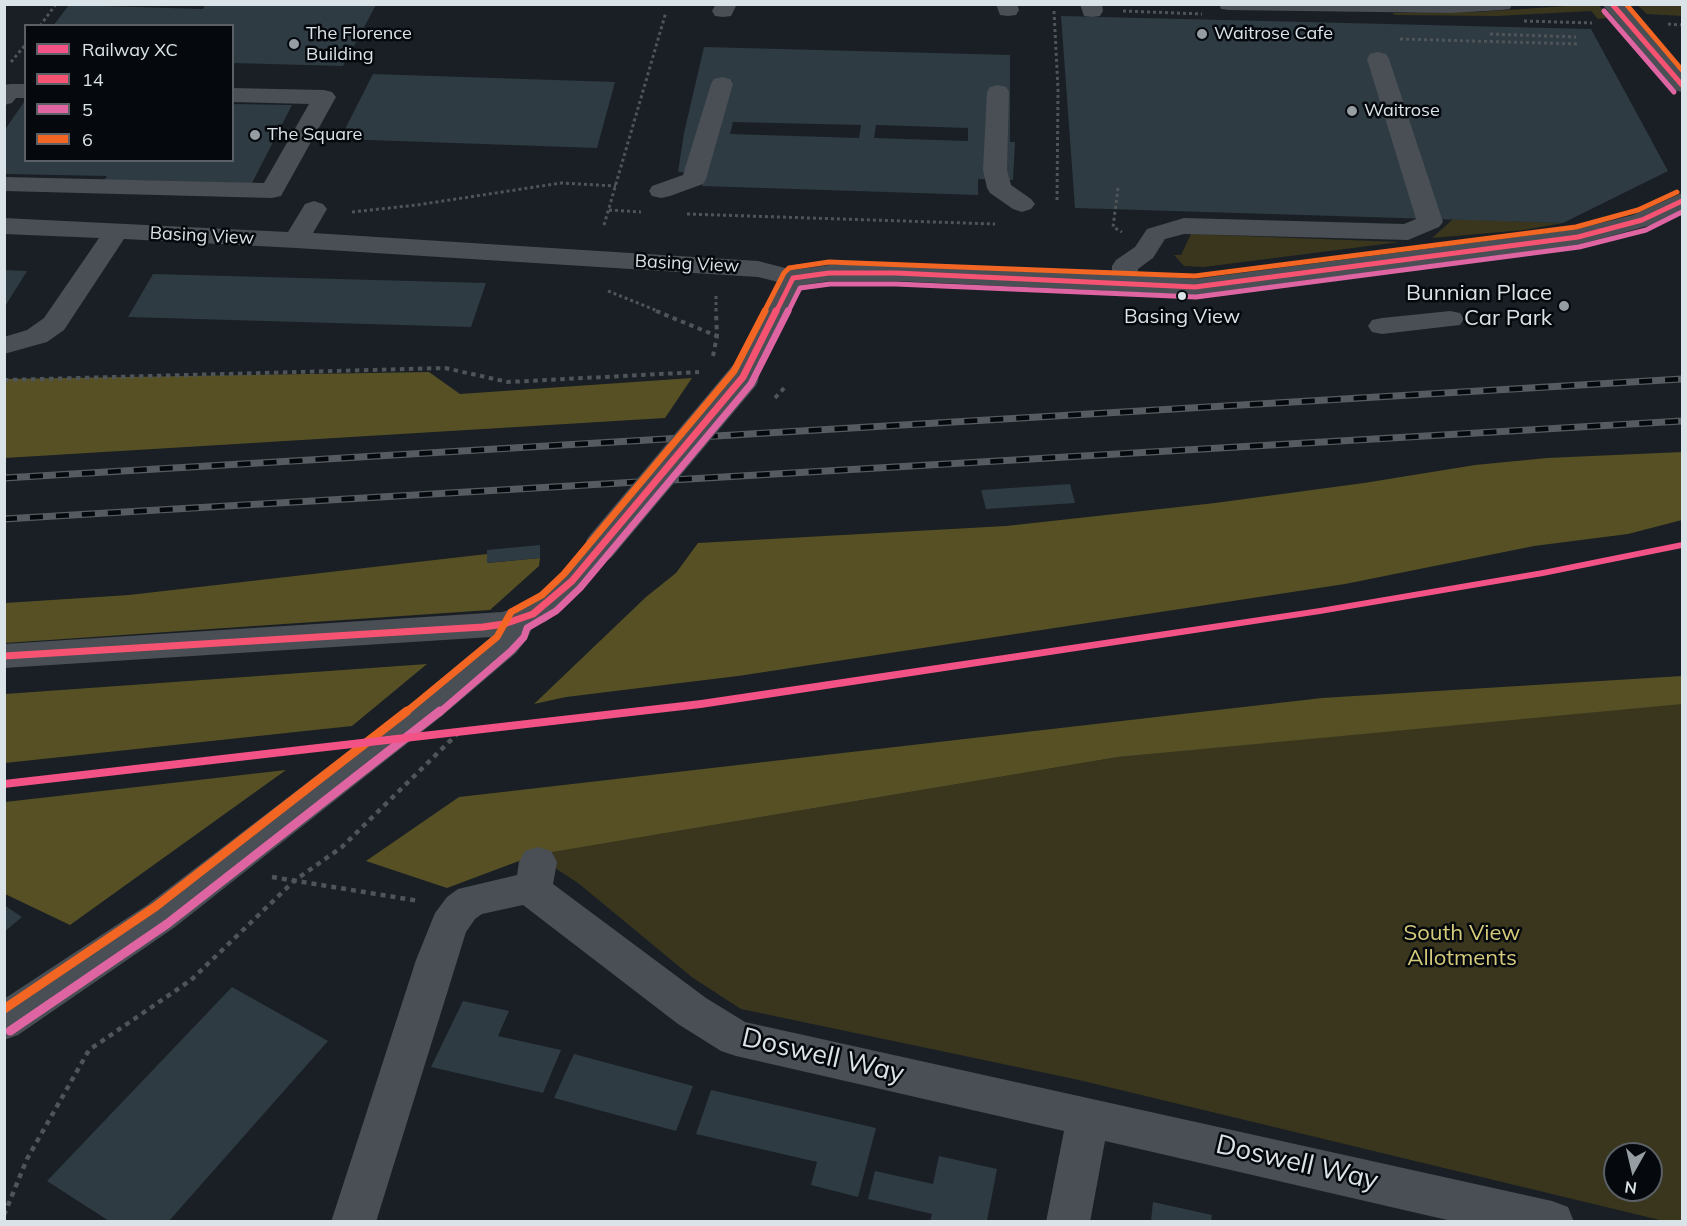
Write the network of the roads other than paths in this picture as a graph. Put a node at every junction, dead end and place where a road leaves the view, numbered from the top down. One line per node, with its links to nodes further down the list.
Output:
1 (1228, 4): 2 (street)
2 (1502, 4)
3 (1612, 4): 6 (street)
4 (1378, 58): 20 (street)
5 (722, 84): 12 (street)
6 (1683, 85)
7 (24, 91): 10 (street)
8 (998, 92): 14 (street)
9 (234, 95): 11 (street)
10 (4, 98)
11 (4, 184)
12 (661, 191)
13 (1683, 201): 20 (street, Basing View)
14 (1022, 204)
15 (314, 209): 18 (street)
16 (4, 226): 17 (street, Basing View)
17 (117, 231): 18 (street, Basing View); 22 (street)
18 (296, 240): 19 (street, Basing View)
19 (793, 278): 20 (street, Basing View); 26 (street, bridge)
20 (1125, 282)
21 (1450, 319): 23 (street)
22 (54, 324): 24 (street); 25 (street)
23 (1382, 326)
24 (4, 332)
25 (4, 346)
26 (518, 620): 27 (street); 28 (street)
27 (4, 656)
28 (4, 1022)
29 (1088, 1116): 30 (street, Doswell Way); 31 (street); 32 (street, Doswell Way)
30 (353, 1221)
31 (1068, 1221)
32 (1552, 1221)

